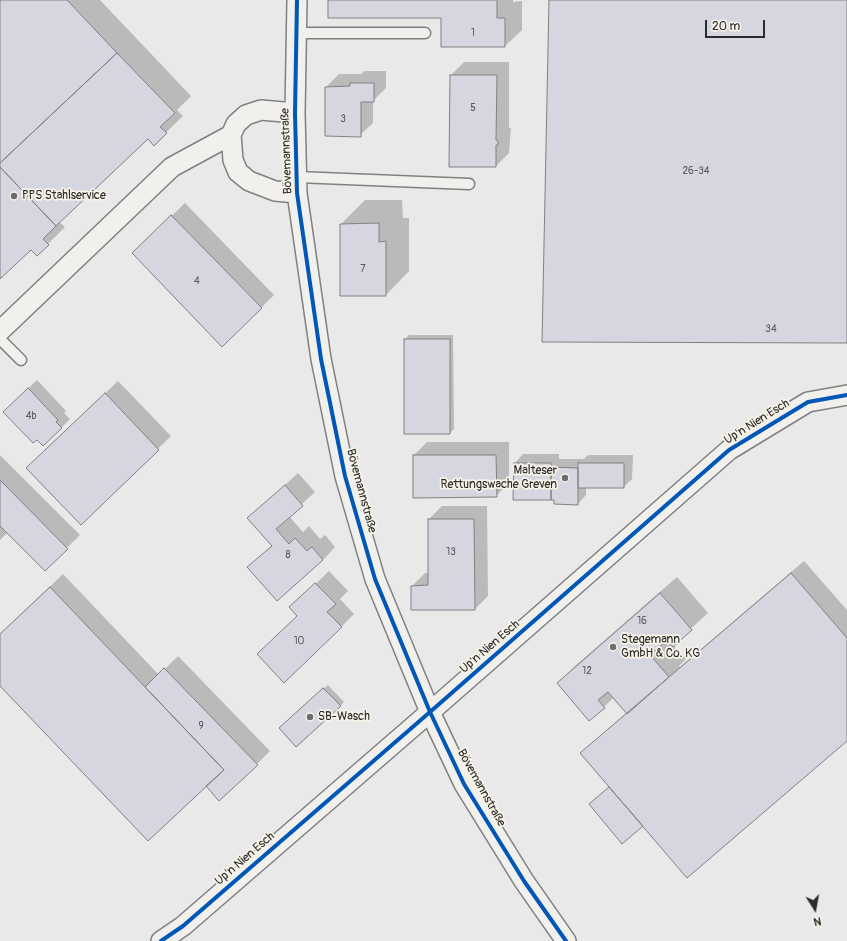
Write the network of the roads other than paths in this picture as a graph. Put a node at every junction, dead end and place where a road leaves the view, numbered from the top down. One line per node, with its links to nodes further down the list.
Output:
1 (297, 0): 2 (street, Bövemannstraße)
2 (296, 33): 3 (lane); 4 (street, Bövemannstraße)
3 (425, 33)
4 (295, 113): 5 (street, Bövemannstraße); 7 (street, Bövemannstraße)
5 (231, 135): 7 (street, Bövemannstraße); 8 (street, Bövemannstraße)
6 (469, 184): 7 (lane)
7 (297, 185): 12 (street, Bövemannstraße)
8 (0, 331)
9 (0, 339): 10 (lane)
10 (21, 360)
11 (847, 395): 12 (street, Up'n Nien Esch)
12 (430, 712): 13 (street, Up'n Nien Esch); 14 (street, Bövemannstraße)
13 (161, 941)
14 (566, 941)

